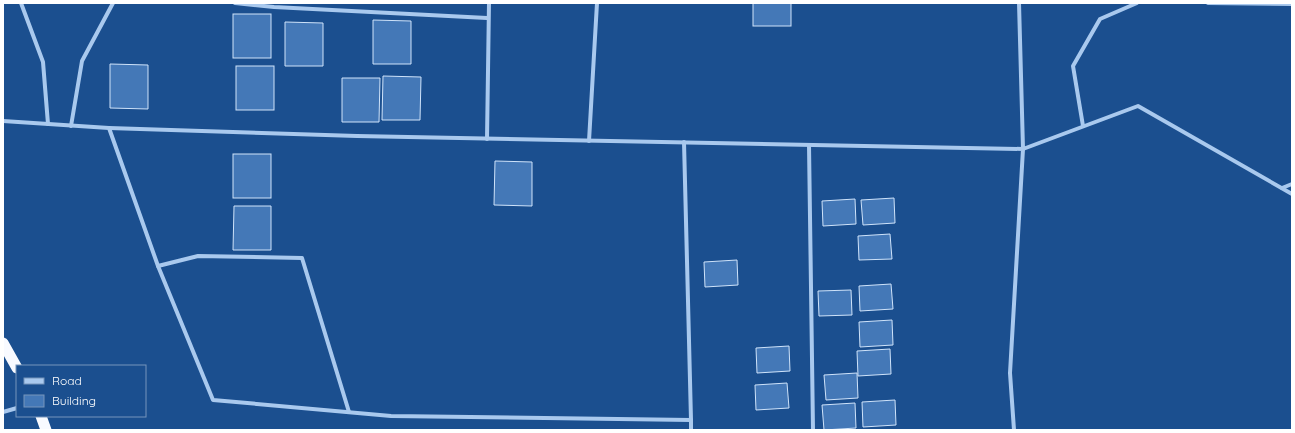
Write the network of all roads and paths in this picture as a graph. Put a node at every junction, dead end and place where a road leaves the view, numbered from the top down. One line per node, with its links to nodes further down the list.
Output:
1 (21, 3): 12 (street)
2 (113, 3): 13 (street)
3 (235, 3): 10 (street)
4 (489, 3): 10 (street)
5 (597, 3): 17 (street)
6 (1019, 3): 20 (street)
7 (1137, 3): 14 (street)
8 (1208, 3): 9 (street)
9 (1292, 4)
10 (487, 18): 16 (street)
11 (3, 121): 12 (street)
12 (48, 124): 13 (street)
13 (71, 126): 15 (street)
14 (1082, 126): 20 (street); 22 (street)
15 (109, 128): 16 (street); 24 (street)
16 (487, 138): 17 (street)
17 (589, 141): 18 (street)
18 (684, 142): 19 (street); 31 (street)
19 (809, 145): 20 (street); 34 (street)
20 (1023, 149): 35 (street)
21 (1292, 184): 22 (street)
22 (1282, 188): 23 (street)
23 (1292, 194)
24 (158, 266): 29 (street); 29 (street)
25 (3, 343): 26 (highway)
26 (16, 366)
27 (16, 408): 28 (street)
28 (3, 412)
29 (349, 412): 31 (street)
30 (41, 417): 32 (highway)
31 (691, 420): 33 (street)
32 (46, 430)
33 (691, 430)
34 (814, 430)
35 (1014, 430)

